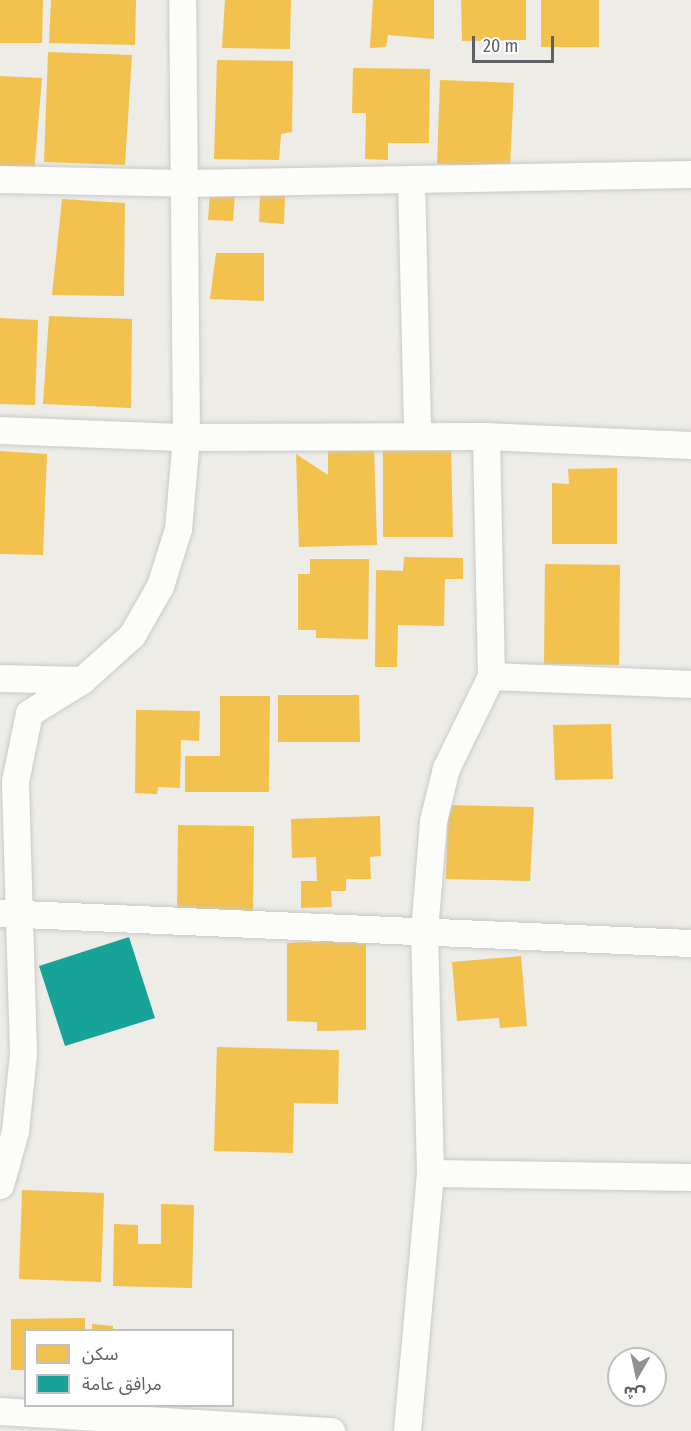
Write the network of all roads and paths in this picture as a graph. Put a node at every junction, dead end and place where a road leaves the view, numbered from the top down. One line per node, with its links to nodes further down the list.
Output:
1 (182, 0): 5 (street)
2 (691, 174): 4 (street)
3 (0, 179): 5 (street)
4 (411, 180): 5 (street); 7 (street)
5 (185, 183): 9 (street)
6 (0, 430): 9 (street)
7 (417, 434): 8 (street); 9 (street)
8 (486, 436): 10 (street); 11 (street)
9 (186, 437): 13 (street)
10 (691, 445)
11 (491, 676): 14 (street); 16 (street)
12 (0, 678): 13 (street)
13 (82, 681): 15 (street)
14 (691, 684)
15 (11, 913): 16 (street); 20 (street)
16 (424, 931): 17 (street); 18 (street)
17 (691, 943)
18 (430, 1173): 19 (street); 23 (street)
19 (691, 1177)
20 (0, 1185)
21 (0, 1411): 22 (street)
22 (331, 1431)
23 (407, 1431)

